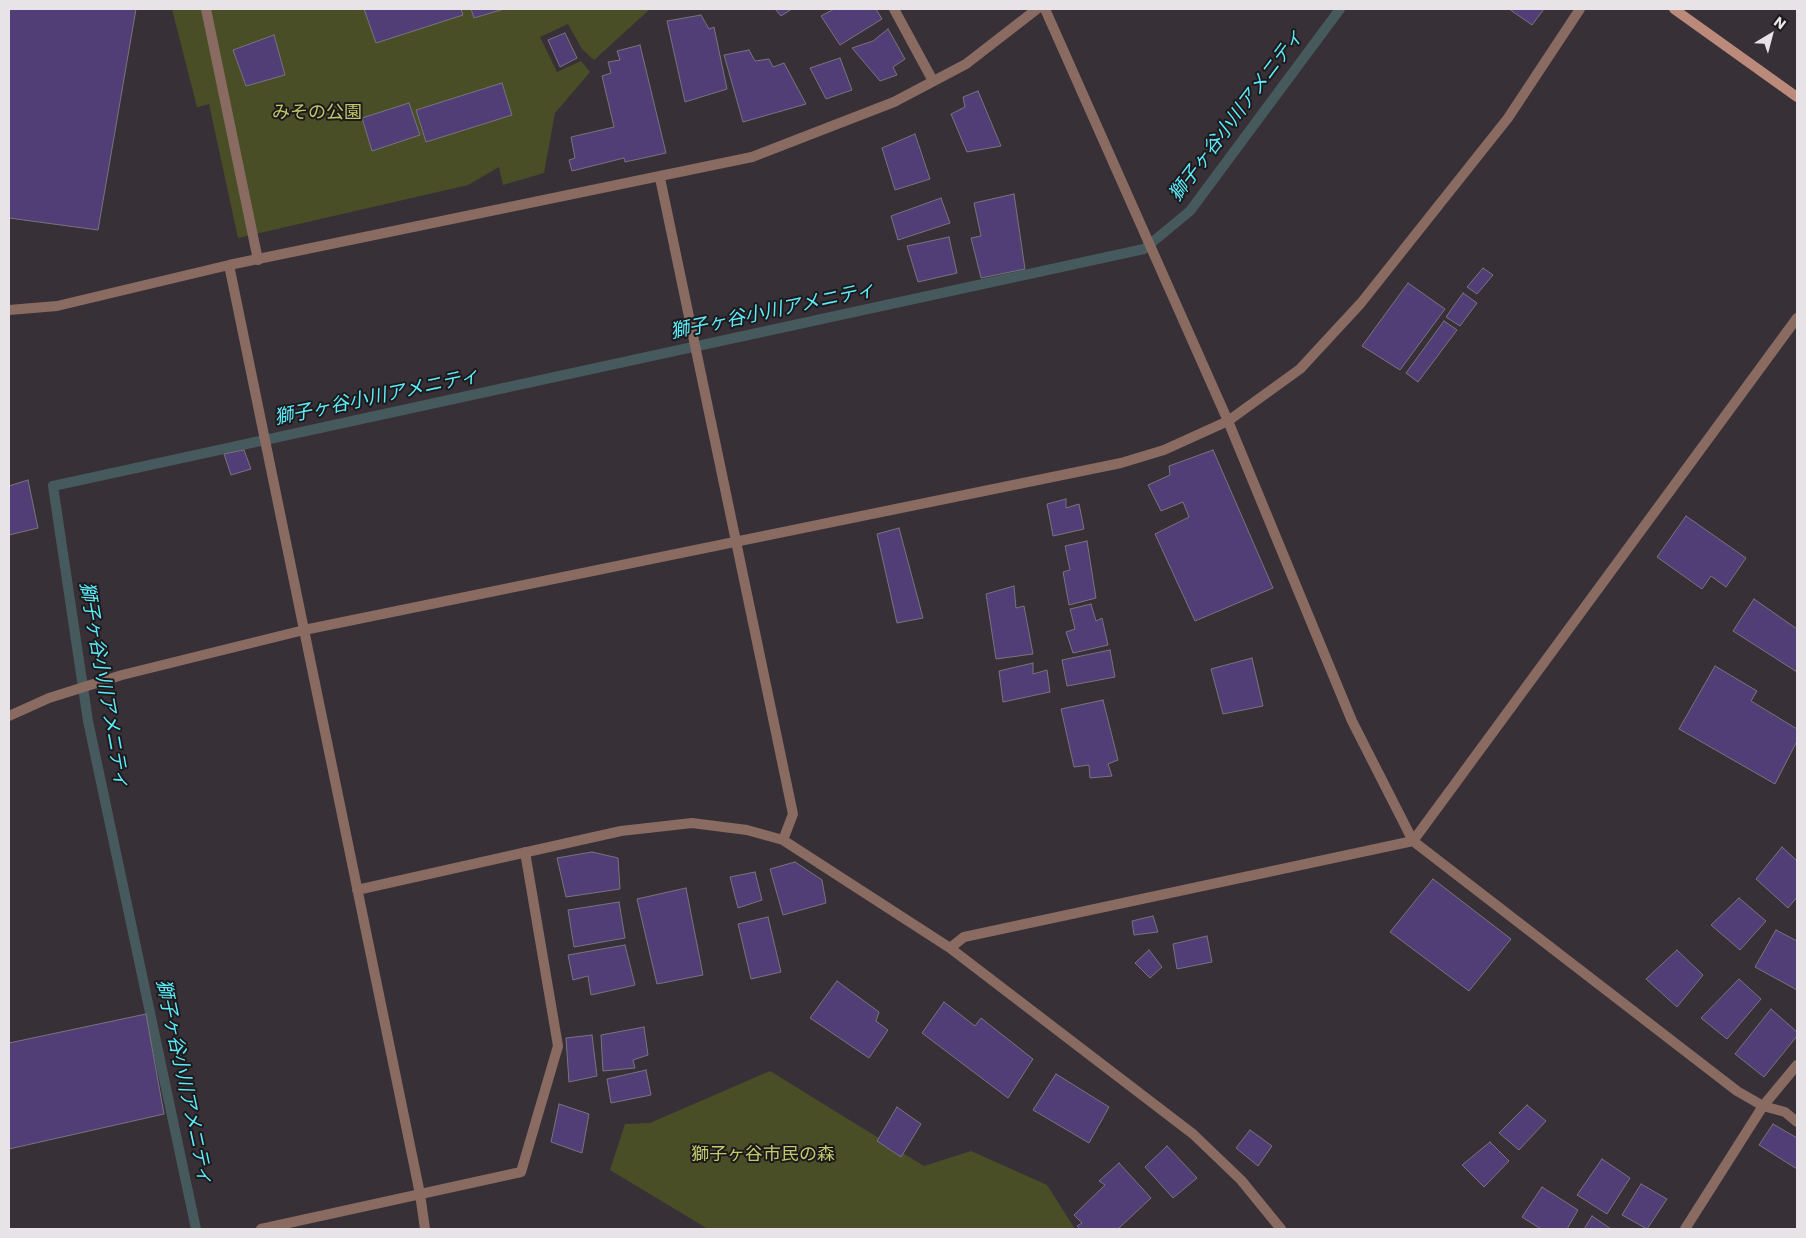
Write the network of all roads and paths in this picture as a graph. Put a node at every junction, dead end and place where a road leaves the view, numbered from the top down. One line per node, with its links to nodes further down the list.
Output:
1 (206, 9): 10 (street)
2 (894, 9): 7 (street)
3 (1037, 9): 7 (street)
4 (1045, 9): 14 (street)
5 (1580, 9): 14 (street)
6 (1674, 9): 8 (street)
7 (933, 81): 9 (street)
8 (1797, 97)
9 (660, 178): 10 (street); 15 (street)
10 (258, 260): 11 (street)
11 (229, 265): 12 (street); 16 (street)
12 (9, 310)
13 (1797, 318): 19 (street)
14 (1228, 421): 15 (street); 19 (street)
15 (735, 543): 16 (street); 18 (street)
16 (304, 630): 17 (street); 21 (street)
17 (9, 716)
18 (783, 840): 20 (street); 22 (street)
19 (1413, 840): 22 (street); 24 (street)
20 (525, 852): 21 (street); 26 (street)
21 (357, 890): 26 (street)
22 (950, 948): 29 (street)
23 (1797, 1065): 24 (street)
24 (1763, 1106): 25 (street); 30 (street)
25 (1797, 1122)
26 (420, 1194): 27 (street); 28 (street)
27 (261, 1229)
28 (425, 1229)
29 (1281, 1229)
30 (1685, 1229)

